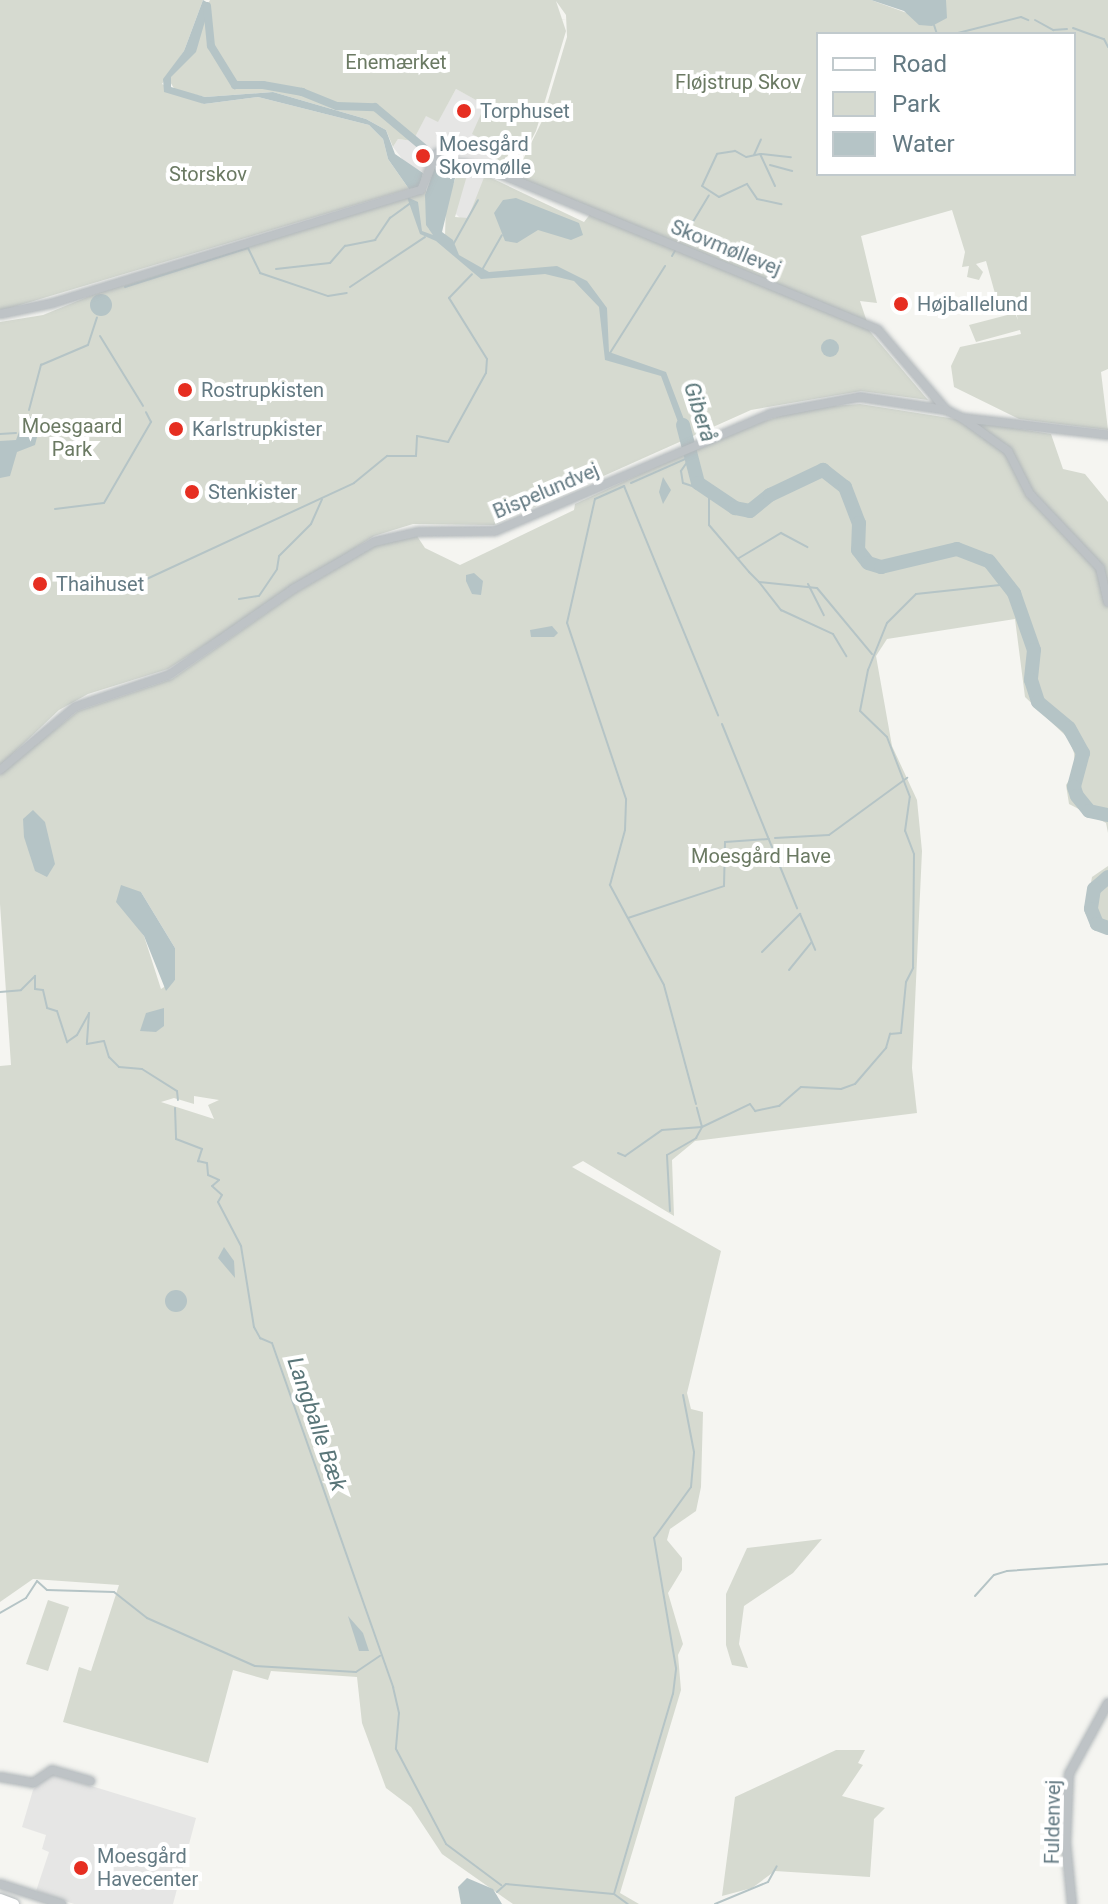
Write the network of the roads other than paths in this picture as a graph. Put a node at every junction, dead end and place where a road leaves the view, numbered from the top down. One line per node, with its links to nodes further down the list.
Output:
1 (453, 159): 3 (street)
2 (462, 164): 4 (street, Skovmøllevej)
3 (0, 314)
4 (946, 410): 5 (street, Bispelundvej); 8 (street, Bispelundvej)
5 (962, 418): 6 (street, Bispelundvej); 7 (street)
6 (1108, 435)
7 (1108, 602)
8 (0, 770)
9 (1108, 1703): 16 (street, Fuldenvej)
10 (0, 1777): 11 (street)
11 (90, 1781)
12 (0, 1884): 15 (street)
13 (0, 1899): 14 (main road)
14 (14, 1904)
15 (62, 1904)
16 (1072, 1904)

